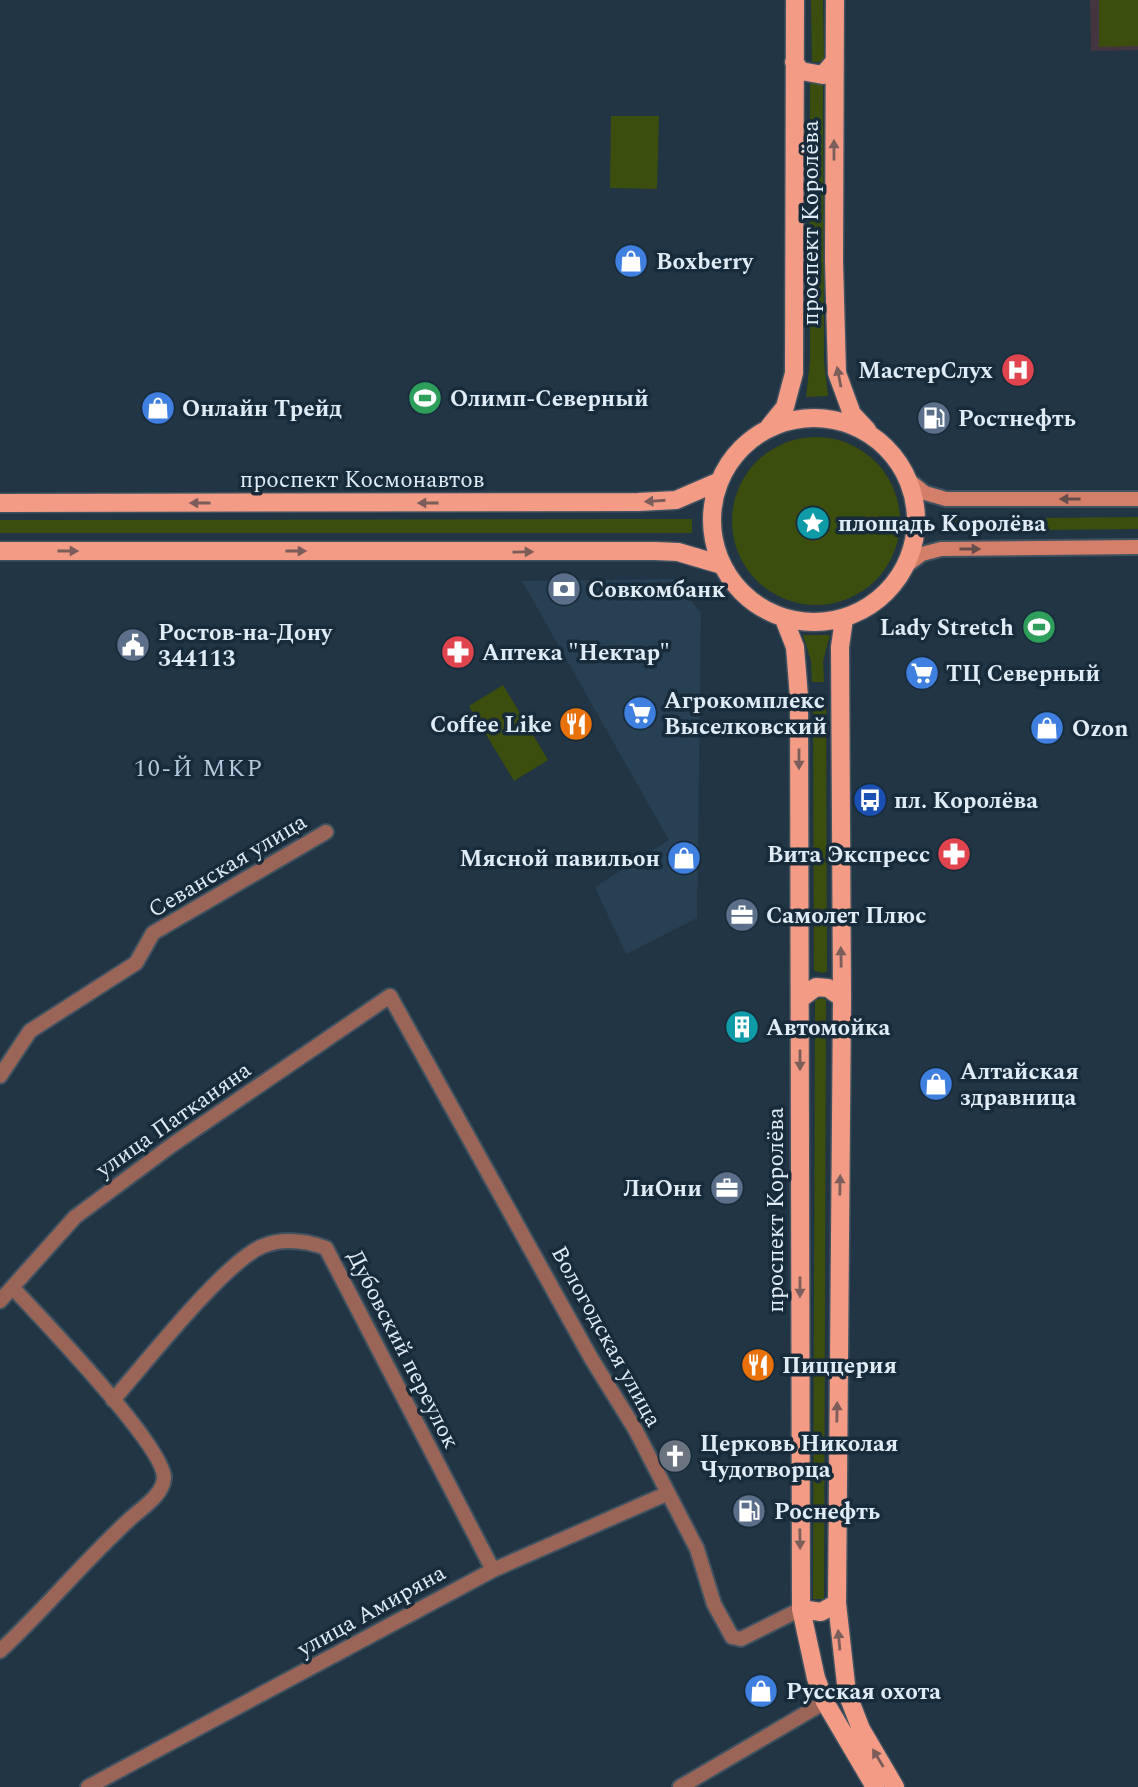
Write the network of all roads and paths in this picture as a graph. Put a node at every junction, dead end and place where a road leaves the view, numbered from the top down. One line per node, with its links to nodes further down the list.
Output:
1 (795, 0): 3 (main road, проспект Королёва)
2 (835, 0): 4 (main road, проспект Королёва)
3 (794, 62): 4 (main road); 5 (main road, проспект Королёва)
4 (834, 62): 6 (main road, проспект Королёва, one-way to 4)
5 (769, 428): 6 (main road); 7 (main road)
6 (872, 435): 8 (main road)
7 (720, 481): 10 (main road, проспект Космонавтов, one-way to 10); 13 (main road)
8 (910, 481): 9 (main road, one-way to 8); 14 (main road)
9 (1138, 499)
10 (0, 503)
11 (1138, 547): 14 (main road, one-way to 11)
12 (0, 551): 13 (main road, one-way to 13)
13 (722, 565): 15 (main road)
14 (906, 566): 16 (main road)
15 (785, 619): 16 (main road); 20 (main road, проспект Королёва, one-way to 20)
16 (844, 619): 19 (main road, one-way to 16)
17 (326, 832): 21 (street, Севанская улица)
18 (390, 996): 22 (street, улица Патканяна); 25 (street, Вологодская улица)
19 (842, 998): 20 (main road); 27 (main road, one-way to 19)
20 (800, 999): 28 (main road, проспект Королёва, one-way to 28)
21 (0, 1076)
22 (13, 1288): 23 (street, улица Патканяна); 24 (street)
23 (0, 1301)
24 (113, 1400): 26 (street, Дубовский переулок); 29 (street)
25 (666, 1493): 26 (street, улица Амиряна); 28 (street, Вологодская улица)
26 (493, 1570): 31 (street, улица Амиряна)
27 (837, 1604): 28 (main road); 35 (main road, one-way to 27)
28 (801, 1609): 30 (main road, проспект Королёва)
29 (0, 1651)
30 (825, 1702): 33 (street); 34 (main road, проспект Королёва)
31 (105, 1783): 32 (street, улица Амиряна)
32 (88, 1787)
33 (680, 1787)
34 (875, 1787)
35 (895, 1787)

